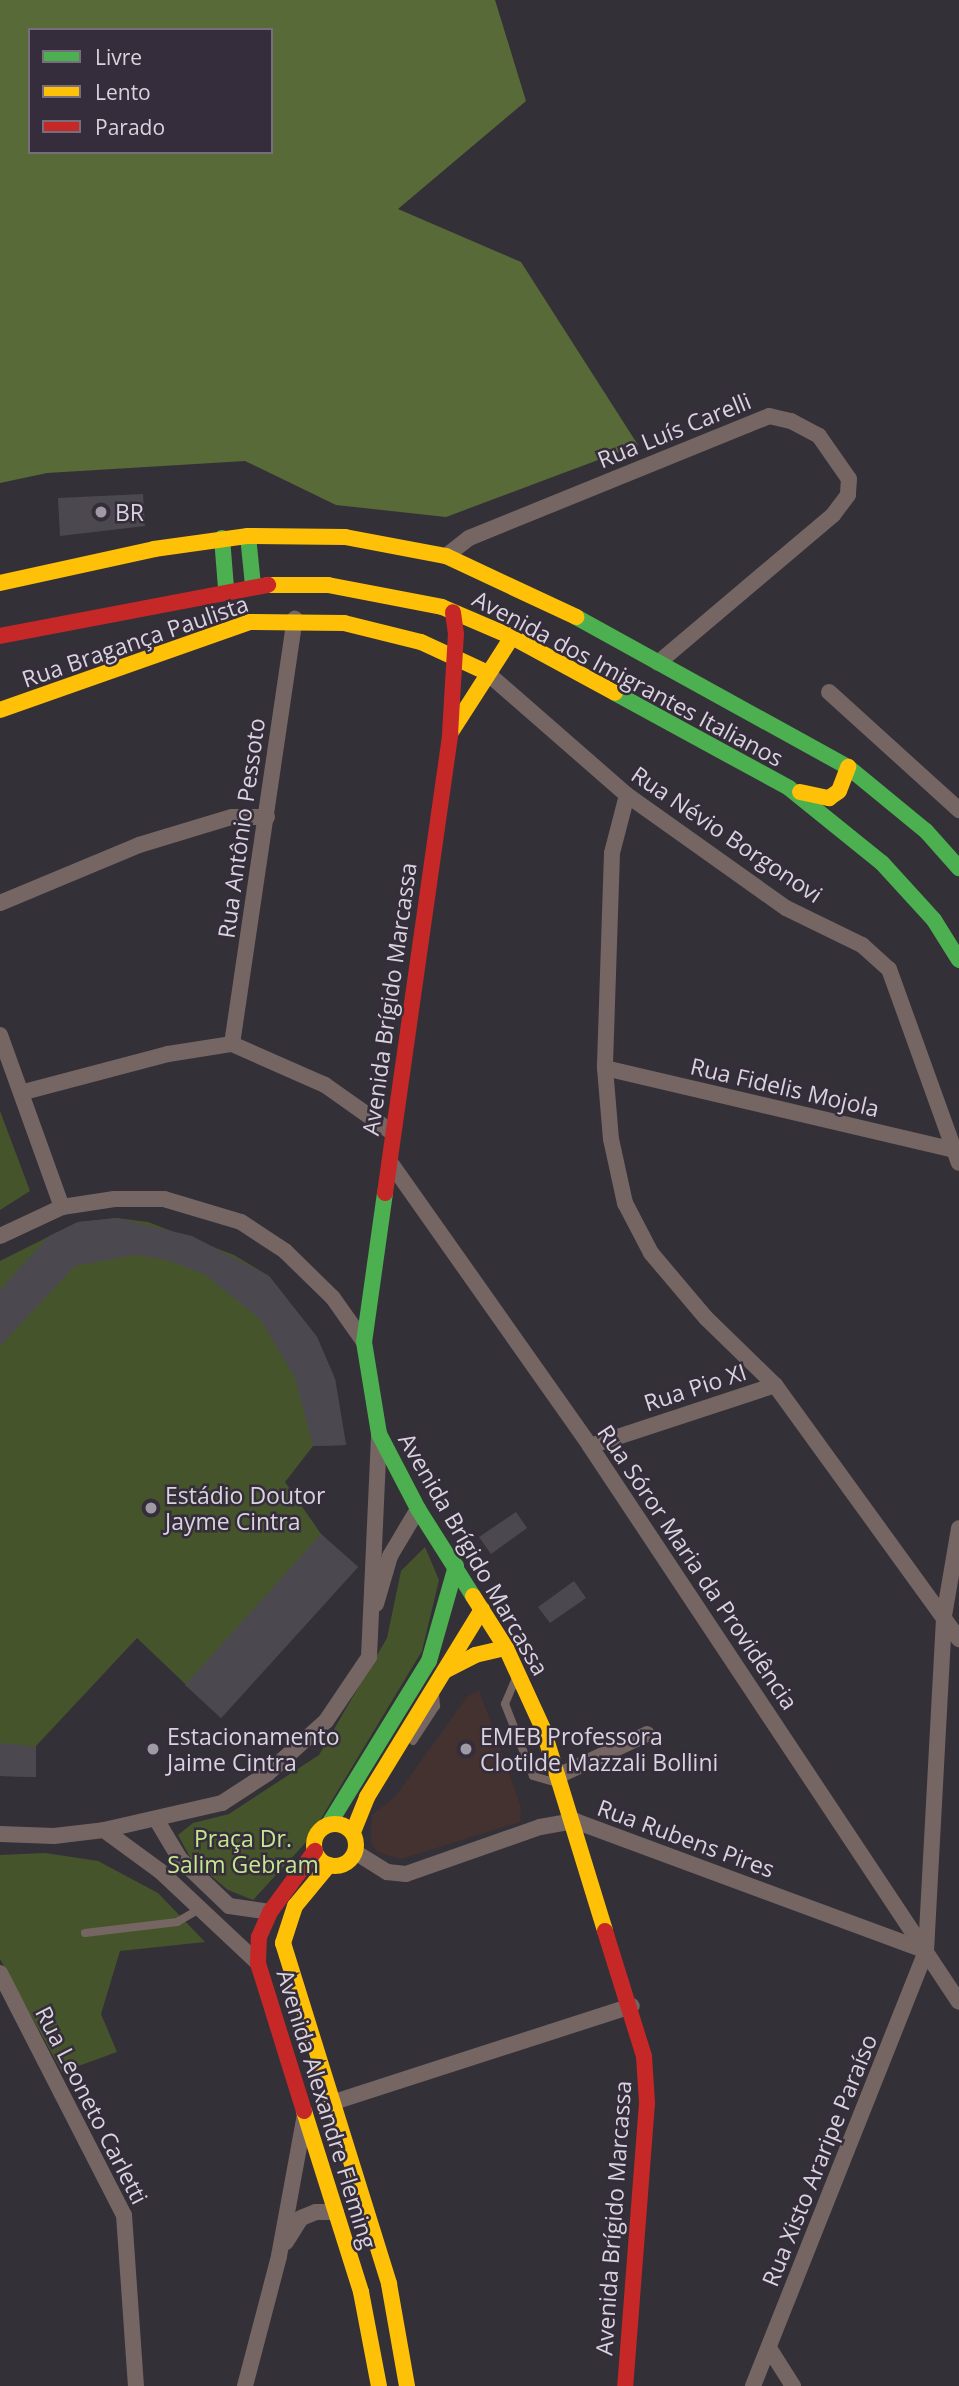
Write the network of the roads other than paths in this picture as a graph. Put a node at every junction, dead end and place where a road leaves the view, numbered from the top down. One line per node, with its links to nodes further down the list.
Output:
1 (248, 536): 2 (street, Avenida dos Imigrantes Italianos); 3 (street, Avenida dos Imigrantes Italianos); 5 (street)
2 (222, 538): 4 (street, Avenida dos Imigrantes Italianos); 6 (street)
3 (446, 556): 12 (street, Avenida dos Imigrantes Italianos); 12 (street, Rua Luís Carelli)
4 (0, 583)
5 (253, 585): 6 (street, Avenida dos Imigrantes Italianos); 7 (street, Avenida dos Imigrantes Italianos)
6 (226, 588): 9 (street, Avenida dos Imigrantes Italianos)
7 (453, 612): 10 (street, Avenida dos Imigrantes Italianos); 11 (street, Avenida Brígido Marcassa)
8 (295, 620): 11 (street, Rua Bragança Paulista); 15 (street, Rua Bragança Paulista); 21 (street, Rua Antônio Pessoto)
9 (0, 636)
10 (512, 638): 13 (street, Avenida Brígido Marcassa); 18 (street, Avenida dos Imigrantes Italianos)
11 (454, 654): 13 (street, Rua Bragança Paulista); 16 (street, Avenida Brígido Marcassa)
12 (658, 663): 17 (street, Avenida dos Imigrantes Italianos)
13 (485, 672): 16 (street, Avenida Brígido Marcassa); 19 (street, Rua Névio Borgonovi)
14 (829, 692): 20 (street)
15 (0, 710)
16 (450, 734): 29 (street, Avenida Brígido Marcassa)
17 (848, 767): 18 (street); 22 (street, Avenida dos Imigrantes Italianos)
18 (789, 788): 24 (street, Avenida dos Imigrantes Italianos)
19 (627, 795): 27 (street); 30 (street, Rua Névio Borgonovi)
20 (959, 810)
21 (267, 817): 23 (street); 26 (street, Rua Antônio Pessoto)
22 (959, 869)
23 (0, 902)
24 (959, 960)
25 (0, 1035): 28 (street)
26 (232, 1044): 28 (street); 29 (street)
27 (605, 1068): 30 (street, Rua Fidelis Mojola); 35 (street)
28 (24, 1092): 32 (street)
29 (393, 1133): 31 (street, Avenida Brígido Marcassa)
30 (957, 1157)
31 (390, 1162): 34 (street, Avenida Brígido Marcassa); 37 (street, Rua Sóror Maria da Providência)
32 (62, 1207): 33 (street); 34 (street)
33 (0, 1236)
34 (364, 1342): 36 (street, Avenida Brígido Marcassa)
35 (775, 1385): 37 (street, Rua Pio XI); 43 (street)
36 (379, 1434): 38 (street, Avenida Brígido Marcassa); 42 (street)
37 (590, 1446): 62 (street, Rua Sóror Maria da Providência)
38 (418, 1509): 40 (street, Avenida Brígido Marcassa); 42 (street)
39 (959, 1528): 43 (street, Rua Xisto Araripe Paraíso)
40 (456, 1566): 41 (street, Avenida Brígido Marcassa); 52 (street)
41 (482, 1609): 45 (street, Avenida Brígido Marcassa); 46 (street)
42 (372, 1616): 50 (street)
43 (944, 1616): 44 (street); 62 (street, Rua Xisto Araripe Paraíso)
44 (959, 1639)
45 (506, 1648): 46 (street); 47 (street, Avenida Brígido Marcassa)
46 (444, 1671): 54 (street)
47 (519, 1672): 49 (street, Avenida Brígido Marcassa); 49 (lane)
48 (647, 1734): 49 (street)
49 (562, 1780): 51 (street, Avenida Brígido Marcassa)
50 (156, 1819): 53 (street); 60 (street)
51 (575, 1821): 57 (street, Rua Rubens Pires); 62 (street, Rua Rubens Pires); 66 (street, Avenida Brígido Marcassa)
52 (329, 1825): 54 (street); 56 (street)
53 (104, 1830): 55 (street); 59 (street, Avenida Alexandre Fleming)
54 (353, 1832): 57 (street)
55 (0, 1834)
56 (315, 1852): 58 (street); 60 (street)
57 (355, 1852): 58 (street)
58 (329, 1865): 67 (street, Avenida Alexandre Fleming)
59 (201, 1908): 61 (lane); 63 (street, Avenida Alexandre Fleming)
60 (270, 1912): 63 (street)
61 (85, 1933)
62 (926, 1951): 65 (street, Rua Sóror Maria da Providência); 73 (street, Rua Xisto Araripe Paraíso)
63 (258, 1963): 68 (street, Avenida Alexandre Fleming)
64 (2, 1980): 74 (street, Rua Leoneto Carletti)
65 (959, 2002)
66 (632, 2006): 67 (street); 78 (street, Avenida Brígido Marcassa)
67 (331, 2103): 71 (street, Avenida Alexandre Fleming)
68 (306, 2110): 69 (street, Avenida Alexandre Fleming); 70 (street)
69 (336, 2212): 70 (street); 72 (street, Avenida Alexandre Fleming)
70 (278, 2256): 75 (street)
71 (388, 2284): 72 (street); 77 (street, Avenida Alexandre Fleming)
72 (360, 2292): 76 (street, Avenida Alexandre Fleming)
73 (769, 2348): 79 (street, Rua Xisto Araripe Paraíso); 80 (street)
74 (136, 2386)
75 (245, 2386)
76 (379, 2386)
77 (407, 2386)
78 (625, 2386)
79 (753, 2386)
80 (793, 2386)

